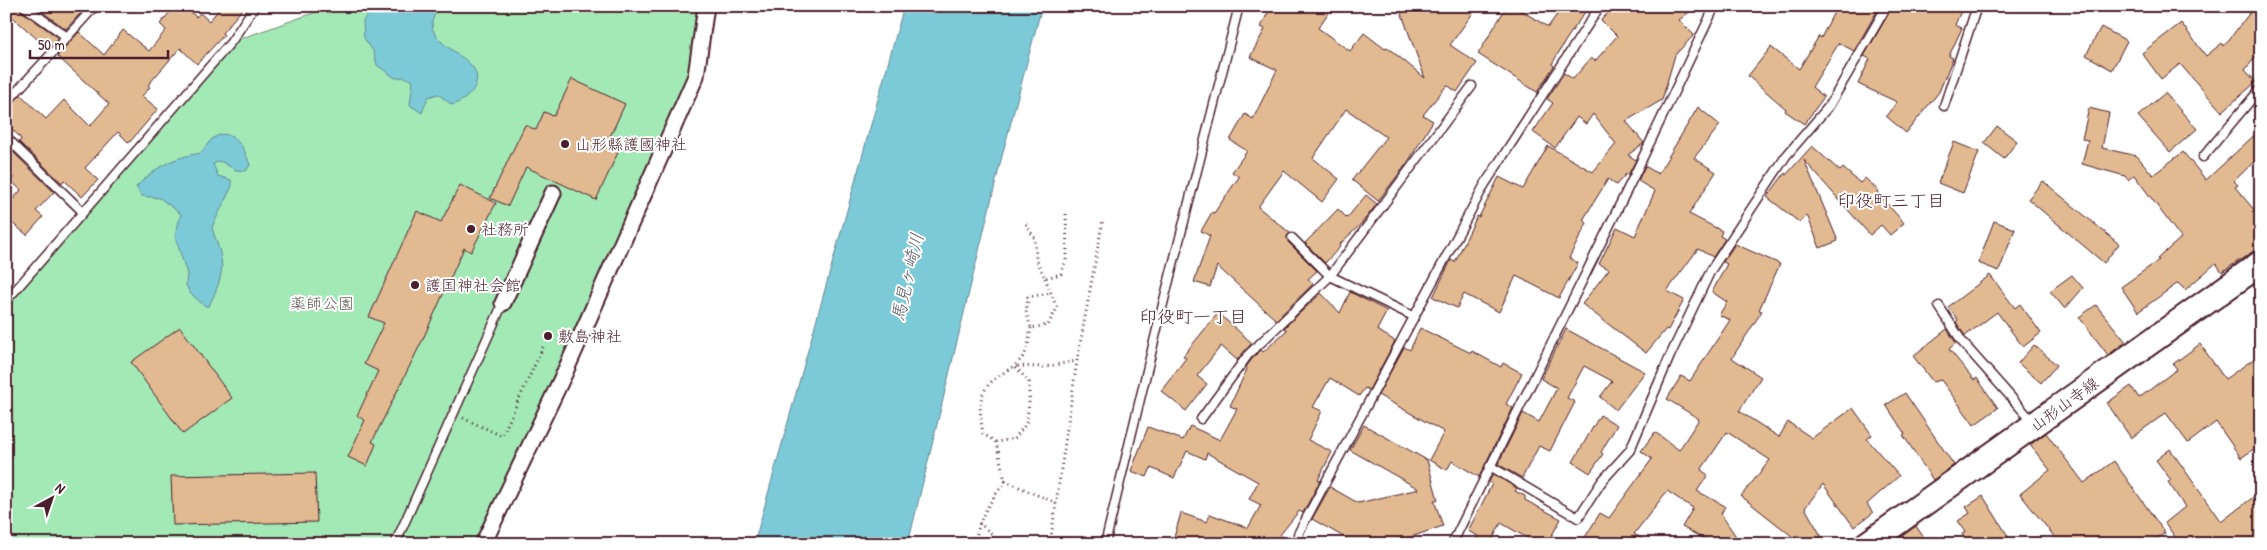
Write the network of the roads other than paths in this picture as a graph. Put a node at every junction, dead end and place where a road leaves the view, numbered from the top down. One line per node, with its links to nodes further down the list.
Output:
1 (24, 6): 10 (lane)
2 (95, 6): 10 (lane)
3 (256, 6): 18 (lane)
4 (706, 6): 30 (street)
5 (1239, 6): 31 (lane)
6 (1600, 6): 25 (lane)
7 (1715, 6): 28 (lane)
8 (1887, 6): 28 (lane)
9 (1977, 6): 14 (lane)
10 (67, 37): 13 (lane)
11 (1472, 86): 21 (lane)
12 (2261, 88): 16 (lane)
13 (6, 104)
14 (1944, 106)
15 (6, 137): 18 (lane)
16 (2203, 157)
17 (553, 193): 23 (street)
18 (83, 212): 22 (lane)
19 (1292, 238): 21 (lane)
20 (2261, 263): 27 (main road, 山形山寺線)
21 (1330, 276): 25 (lane); 26 (lane)
22 (6, 302)
23 (503, 303): 29 (lane)
24 (1938, 306): 27 (lane)
25 (1415, 317): 32 (lane)
26 (1202, 419)
27 (2036, 425): 34 (main road, 山形山寺線)
28 (1490, 466): 33 (lane)
29 (395, 544)
30 (483, 544)
31 (1105, 544)
32 (1300, 544)
33 (1452, 544)
34 (1867, 544)

